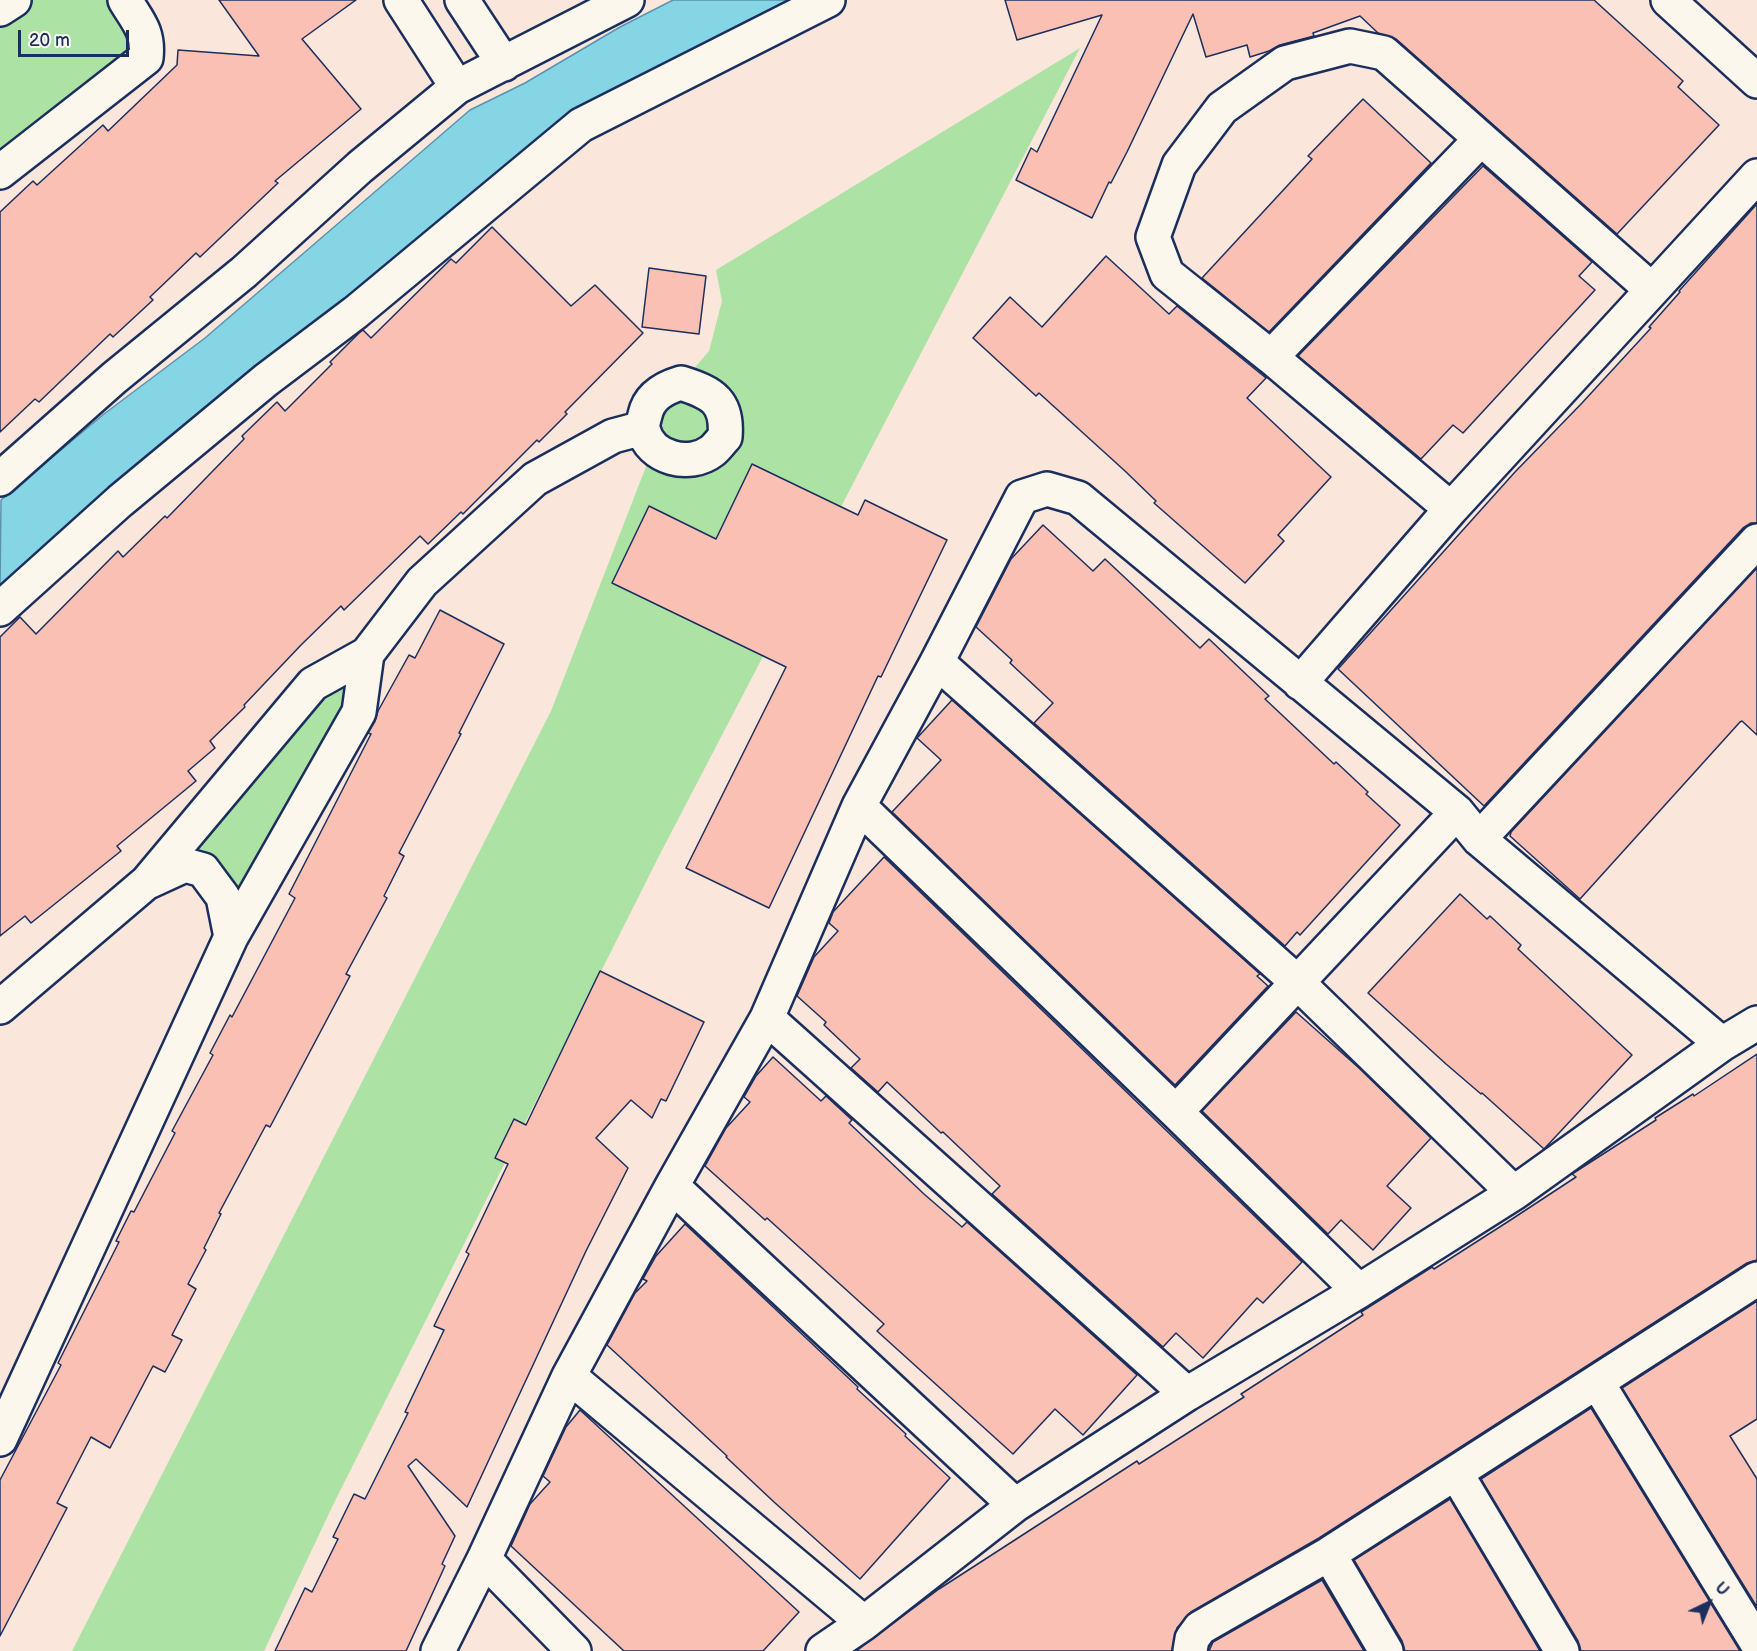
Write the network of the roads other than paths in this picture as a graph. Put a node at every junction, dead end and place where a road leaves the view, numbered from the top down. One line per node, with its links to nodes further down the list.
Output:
1 (14, 0): 8 (street)
2 (125, 0): 13 (street)
3 (401, 0): 11 (street)
4 (462, 0): 9 (street)
5 (627, 0): 9 (street)
6 (828, 0): 21 (street)
7 (1668, 0): 10 (street)
8 (0, 9)
9 (504, 64): 11 (street)
10 (1757, 81)
11 (457, 87): 18 (street)
12 (1481, 139): 15 (street); 16 (street); 16 (street)
13 (0, 172)
14 (1757, 176): 15 (street)
15 (1652, 290): 19 (street)
16 (1271, 357): 19 (street)
17 (643, 428): 22 (street)
18 (0, 479)
19 (1451, 509): 24 (street)
20 (1757, 541): 27 (street)
21 (0, 609)
22 (367, 654): 28 (street); 29 (street)
23 (937, 662): 24 (street); 25 (street); 30 (street)
24 (1300, 683): 26 (street)
25 (860, 806): 32 (street); 35 (street)
26 (1457, 812): 27 (street); 30 (street)
27 (1479, 839): 34 (street)
28 (147, 882): 29 (street); 31 (street)
29 (231, 937): 43 (street)
30 (1296, 981): 35 (street); 37 (street)
31 (0, 1007)
32 (767, 1018): 36 (street); 42 (street)
33 (1757, 1023): 34 (street)
34 (1722, 1044): 37 (street)
35 (1176, 1112): 39 (street)
36 (672, 1186): 40 (street); 45 (street)
37 (1514, 1193): 39 (street)
38 (1753, 1289): 41 (street)
39 (1359, 1291): 42 (street)
40 (569, 1376): 47 (street); 48 (street)
41 (1597, 1382): 44 (street); 49 (street)
42 (1187, 1394): 45 (street)
43 (3, 1426)
44 (1456, 1473): 46 (street); 55 (street)
45 (1015, 1504): 48 (street)
46 (1329, 1554): 53 (street); 54 (street)
47 (484, 1559): 50 (street); 51 (street)
48 (864, 1623): 52 (street)
49 (1757, 1643)
50 (438, 1651)
51 (574, 1651)
52 (823, 1651)
53 (1190, 1651)
54 (1386, 1651)
55 (1562, 1651)

